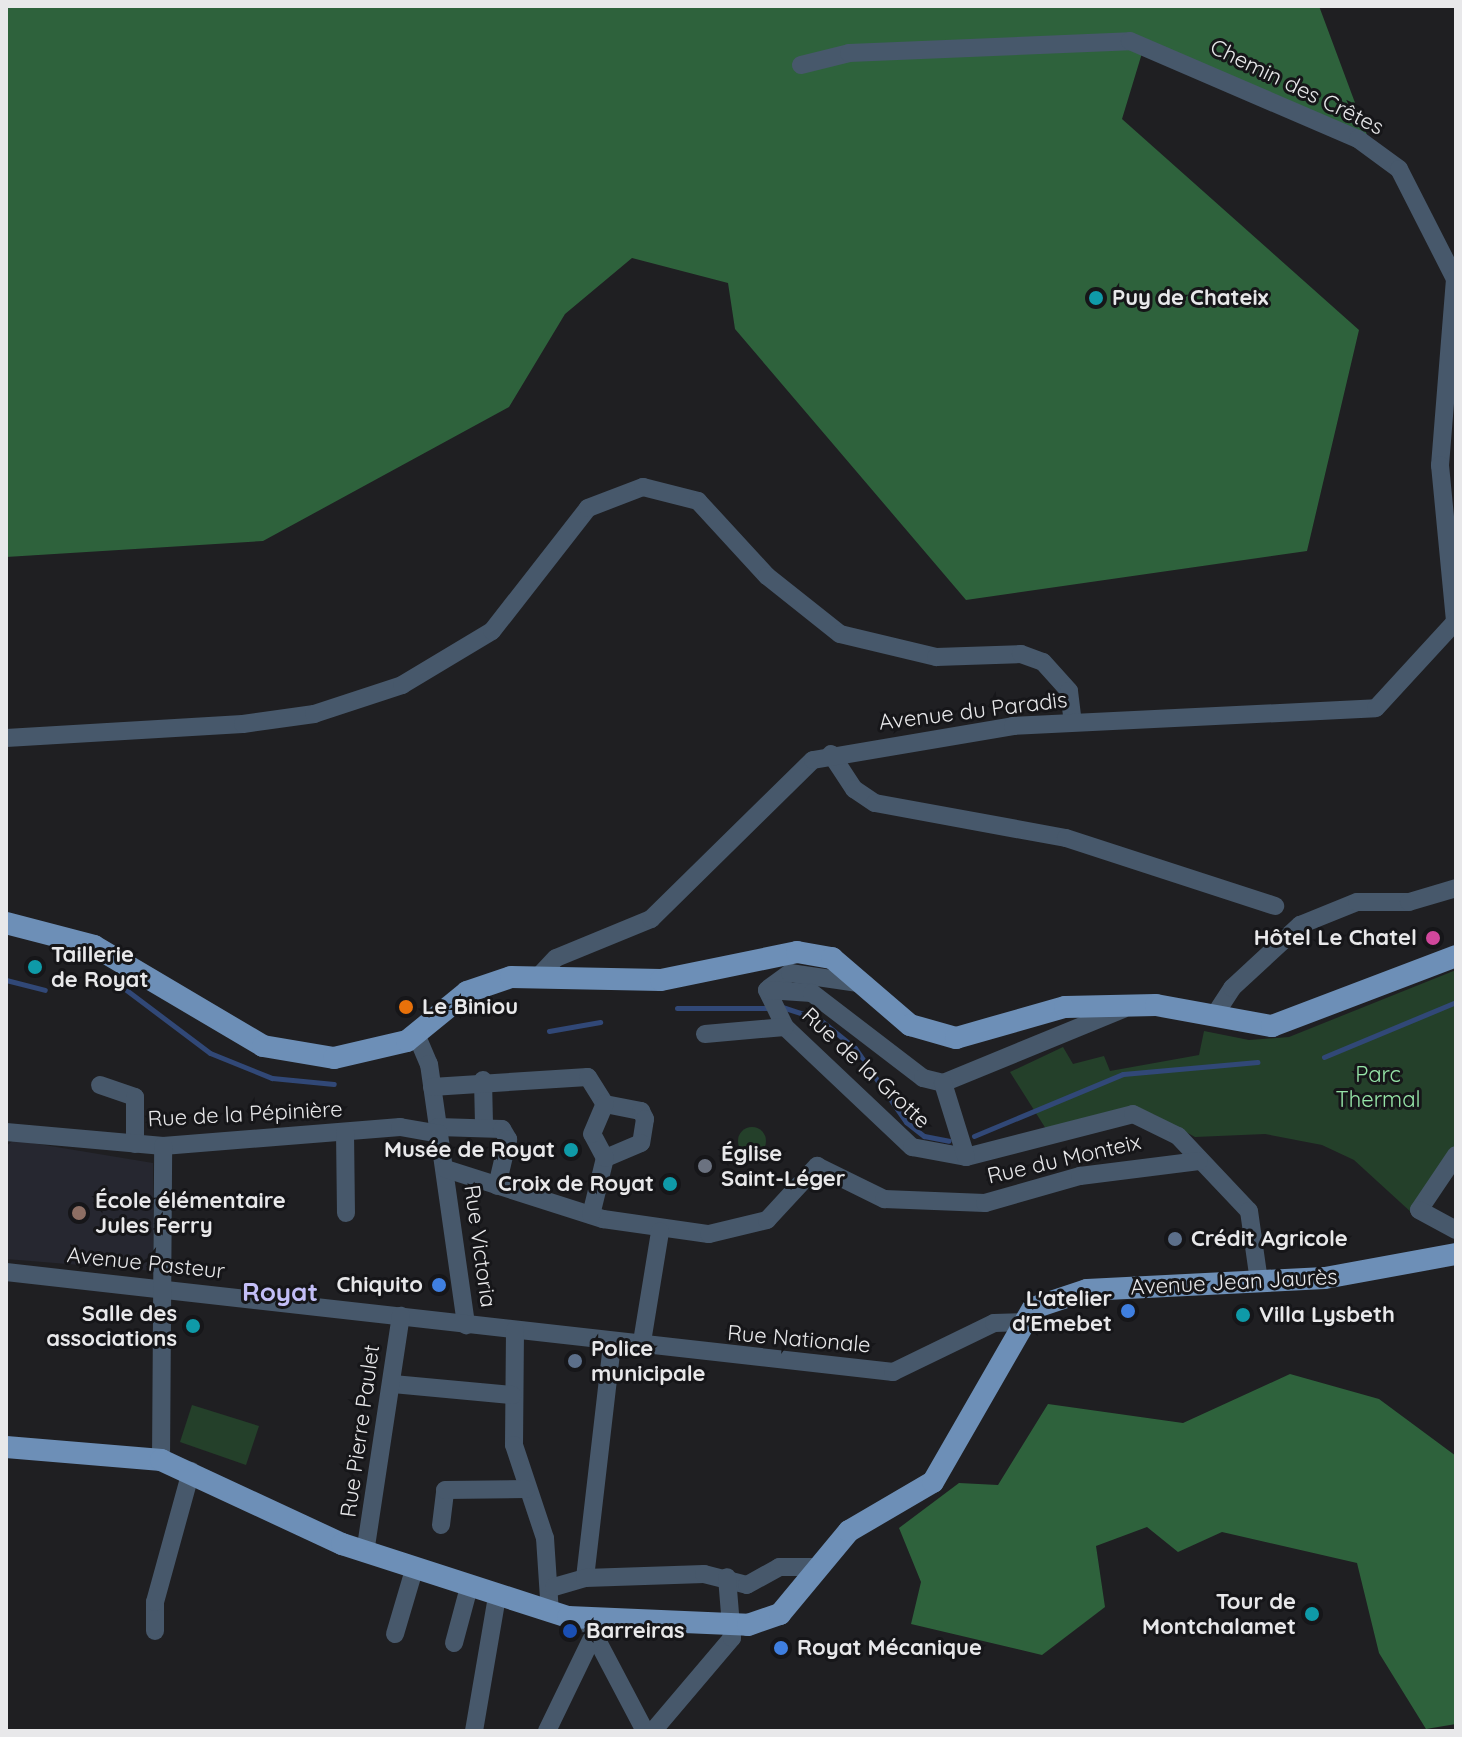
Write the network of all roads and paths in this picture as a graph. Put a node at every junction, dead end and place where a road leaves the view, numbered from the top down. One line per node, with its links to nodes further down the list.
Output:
1 (801, 65): 2 (street, Chemin des Crêtes)
2 (1456, 622): 3 (street, Avenue du Paradis)
3 (1073, 722): 4 (street); 5 (street, Avenue du Paradis)
4 (6, 738)
5 (831, 754): 7 (street); 10 (street, Avenue du Paradis)
6 (1456, 888): 14 (street)
7 (1275, 906)
8 (6, 923): 15 (main road)
9 (1456, 956): 14 (main road)
10 (540, 975): 11 (main road); 15 (main road)
11 (865, 984): 12 (main road); 13 (street)
12 (1136, 1005): 14 (main road); 18 (street, Rue de la Grotte)
13 (774, 1009): 16 (street); 18 (street, Rue de la Grotte); 28 (street, Rue de la Grotte)
14 (1214, 1016)
15 (416, 1034): 20 (street, Rue Victoria)
16 (705, 1034)
17 (483, 1080): 20 (street); 21 (street); 22 (street)
18 (943, 1083): 28 (street, Rue de la Grotte)
19 (100, 1085): 26 (street)
20 (432, 1087): 23 (street, Rue Victoria)
21 (605, 1104): 30 (street); 30 (street)
22 (484, 1125): 23 (street, Rue de la Pépinière); 33 (street)
23 (438, 1130): 25 (street, Rue de la Pépinière); 32 (street, Rue Victoria)
24 (6, 1132): 26 (street, Rue de la Pépinière)
25 (345, 1132): 27 (street, Rue de la Pépinière); 34 (street)
26 (135, 1144): 27 (street, Rue de la Pépinière)
27 (163, 1146): 41 (street)
28 (964, 1152): 31 (street, Rue de la Grotte)
29 (1456, 1155): 36 (street)
30 (605, 1158): 35 (street)
31 (1199, 1161): 37 (street, Rue du Monteix); 40 (street, Rue de la Grotte)
32 (446, 1169): 33 (street); 44 (street, Rue Victoria)
33 (497, 1186): 35 (street)
34 (346, 1213)
35 (591, 1215): 37 (street)
36 (1449, 1229)
37 (660, 1232): 47 (street)
38 (1456, 1254): 40 (main road, Avenue Jean Jaurès)
39 (6, 1272): 41 (street, Avenue Pasteur)
40 (1259, 1281): 43 (main road, Avenue Jean Jaurès)
41 (163, 1290): 42 (street, Avenue Pasteur); 51 (street)
42 (401, 1316): 44 (street, Avenue Pasteur); 48 (street, Rue Pierre Paulet)
43 (1020, 1322): 47 (street, Rue Nationale); 56 (main road)
44 (466, 1325): 45 (street, Rue Nationale)
45 (515, 1330): 46 (street, Rue Nationale); 49 (street)
46 (612, 1345): 47 (street, Rue Nationale); 59 (street)
47 (641, 1348)
48 (393, 1384): 49 (street); 55 (street, Rue Pierre Paulet)
49 (512, 1395): 53 (street)
50 (6, 1447): 51 (main road)
51 (161, 1460): 52 (main road)
52 (191, 1471): 55 (main road); 65 (street)
53 (526, 1489): 54 (street); 61 (street)
54 (441, 1525)
55 (365, 1553): 57 (main road)
56 (815, 1567): 58 (street); 64 (main road)
57 (414, 1570): 60 (main road); 67 (street)
58 (727, 1577): 59 (street); 64 (street)
59 (585, 1578): 61 (street)
60 (469, 1587): 62 (main road); 68 (street)
61 (554, 1587): 63 (street)
62 (497, 1597): 63 (main road); 69 (street)
63 (550, 1613): 66 (main road)
64 (732, 1625): 66 (main road); 72 (street)
65 (155, 1631)
66 (589, 1631): 70 (street); 71 (street)
67 (395, 1634)
68 (454, 1643)
69 (474, 1731)
70 (547, 1731)
71 (645, 1731)
72 (653, 1731)

